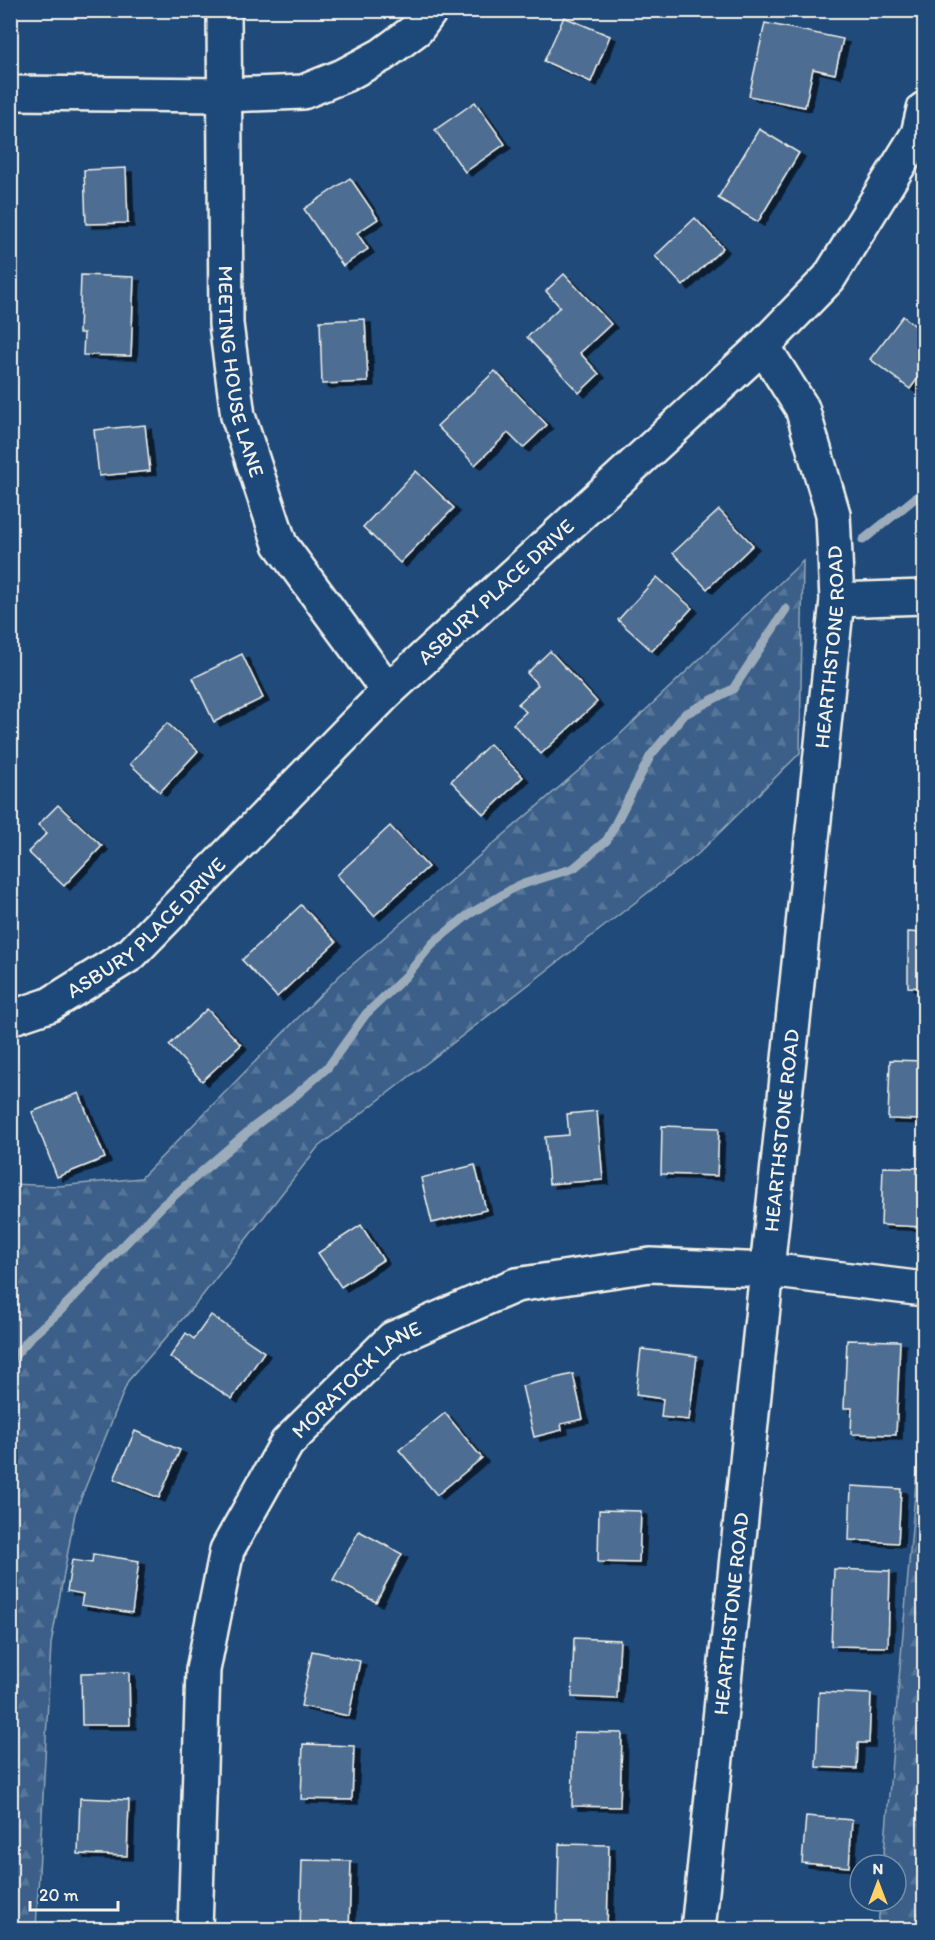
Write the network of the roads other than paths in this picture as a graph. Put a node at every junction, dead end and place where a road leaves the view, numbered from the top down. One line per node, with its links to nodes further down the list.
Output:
1 (224, 10): 4 (street, MEETING HOUSE LANE)
2 (431, 10): 4 (street)
3 (10, 93): 4 (street)
4 (225, 95): 9 (street, MEETING HOUSE LANE)
5 (924, 109): 6 (street, ASBURY PLACE DRIVE)
6 (763, 346): 8 (street, HEARTHSTONE ROAD); 9 (street, ASBURY PLACE DRIVE)
7 (924, 597): 8 (street)
8 (837, 600): 11 (street, HEARTHSTONE ROAD)
9 (388, 692): 10 (street, ASBURY PLACE DRIVE)
10 (10, 1018)
11 (768, 1270): 12 (street, MORATOCK LANE); 13 (street, MORATOCK LANE); 14 (street, HEARTHSTONE ROAD)
12 (924, 1289)
13 (195, 1929)
14 (698, 1929)

